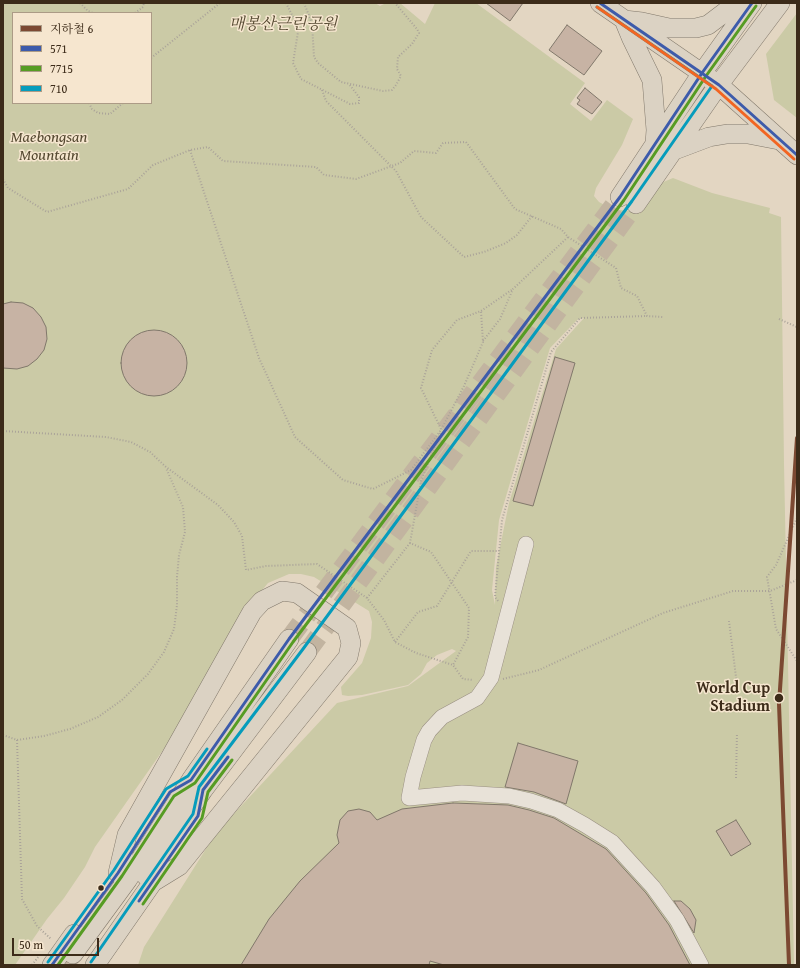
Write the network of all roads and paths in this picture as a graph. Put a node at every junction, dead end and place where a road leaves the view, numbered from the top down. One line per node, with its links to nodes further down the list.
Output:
1 (80, 3): 11 (path)
2 (144, 3): 12 (path)
3 (220, 3): 14 (path)
4 (286, 3): 18 (path)
5 (304, 3): 16 (path)
6 (395, 3): 16 (path)
7 (600, 3): 13 (main road)
8 (737, 3): 13 (main road)
9 (752, 3): 15 (main road)
10 (780, 3): 17 (main road)
11 (88, 12)
12 (136, 12)
13 (624, 20): 15 (main road); 22 (main road)
14 (152, 57)
15 (702, 73): 17 (main road); 22 (main road)
16 (349, 84): 18 (path)
17 (719, 85): 21 (main road); 24 (main road)
18 (322, 90): 27 (path)
19 (90, 104): 20 (path)
20 (122, 104)
21 (779, 140): 24 (main road); 25 (main road)
22 (655, 144): 24 (main road)
23 (190, 150): 26 (path); 27 (path); 36 (path)
24 (672, 151)
25 (797, 155)
26 (3, 179)
27 (532, 216): 28 (path)
28 (568, 237): 29 (path); 31 (path)
29 (513, 289): 30 (path); 35 (path)
30 (481, 311): 35 (path); 36 (path)
31 (647, 316): 32 (path); 42 (path)
32 (663, 317)
33 (779, 319): 34 (path)
34 (797, 327)
35 (482, 342): 36 (path)
36 (441, 430): 40 (path)
37 (3, 431): 38 (path)
38 (166, 467): 46 (path); 58 (path)
39 (797, 518): 45 (path)
40 (410, 543): 44 (path); 46 (path)
41 (526, 544): 47 (lane)
42 (499, 551): 44 (path); 47 (path)
43 (797, 580): 45 (path)
44 (451, 582): 50 (path); 53 (path)
45 (770, 591): 52 (path); 54 (path)
46 (367, 598): 50 (path)
47 (508, 612): 54 (lane)
48 (729, 621): 55 (path)
49 (289, 639): 60 (main road)
50 (395, 642): 53 (path)
51 (307, 652): 60 (main road)
52 (797, 661)
53 (453, 665): 54 (path)
54 (490, 680): 66 (lane)
55 (737, 685)
56 (737, 733): 59 (path)
57 (3, 735): 58 (path)
58 (17, 740): 63 (path)
59 (736, 778)
60 (197, 785): 61 (main road); 62 (main road); 64 (main road)
61 (118, 873): 62 (main road); 65 (main road)
62 (153, 882): 64 (main road)
63 (52, 939)
64 (84, 960)
65 (52, 965)
66 (701, 965)

